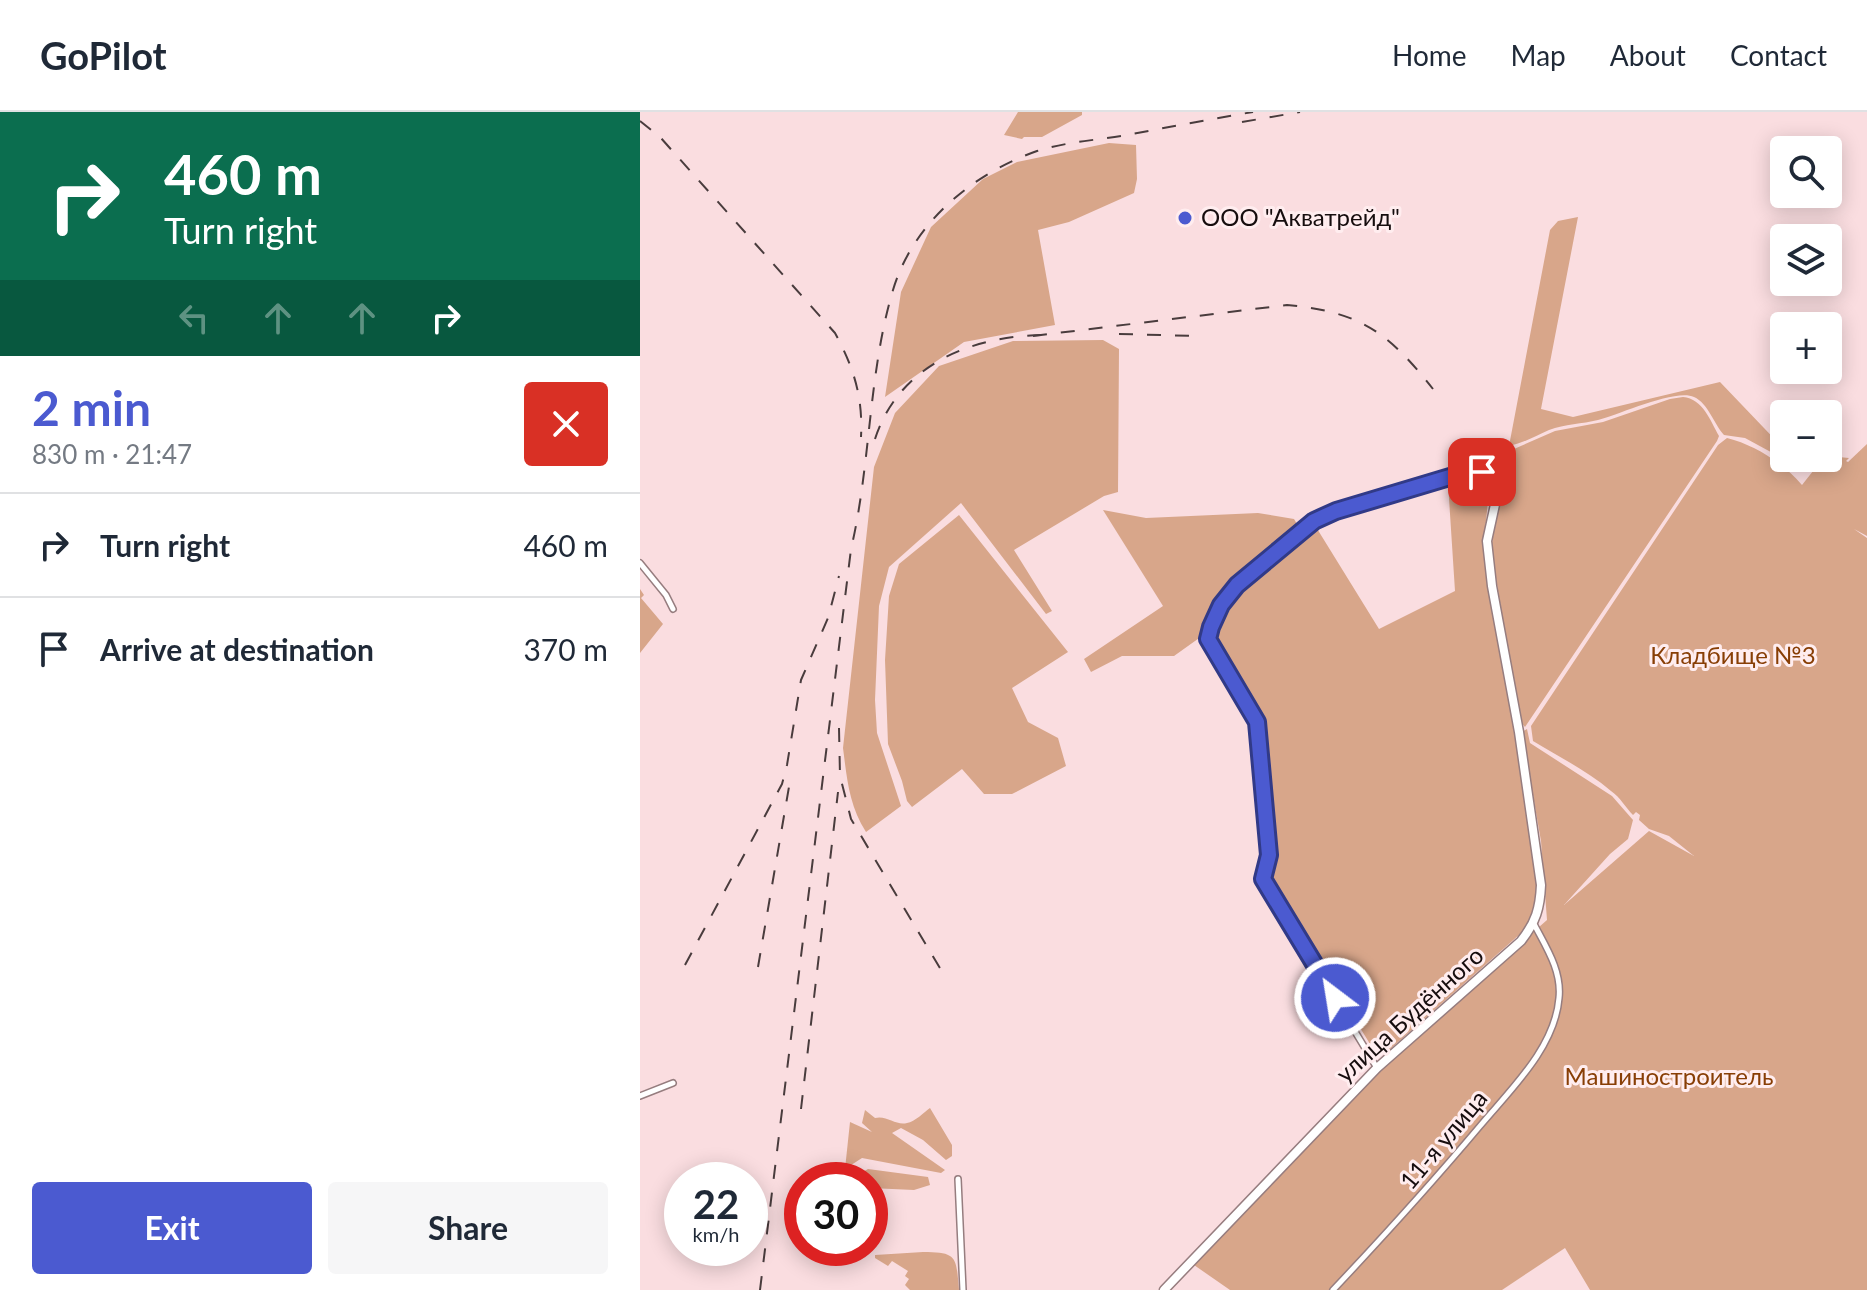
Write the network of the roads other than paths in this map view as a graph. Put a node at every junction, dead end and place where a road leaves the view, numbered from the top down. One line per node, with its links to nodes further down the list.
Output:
1 (1501, 477): 4 (main road); 5 (street)
2 (640, 563): 3 (street)
3 (673, 609)
4 (1534, 924): 5 (main road, улица Будённого); 11 (street, 11-я улица)
5 (1377, 1068): 10 (main road, улица Будённого)
6 (673, 1083): 7 (street)
7 (640, 1096)
8 (958, 1179): 9 (street)
9 (963, 1290)
10 (1164, 1290)
11 (1333, 1290)

